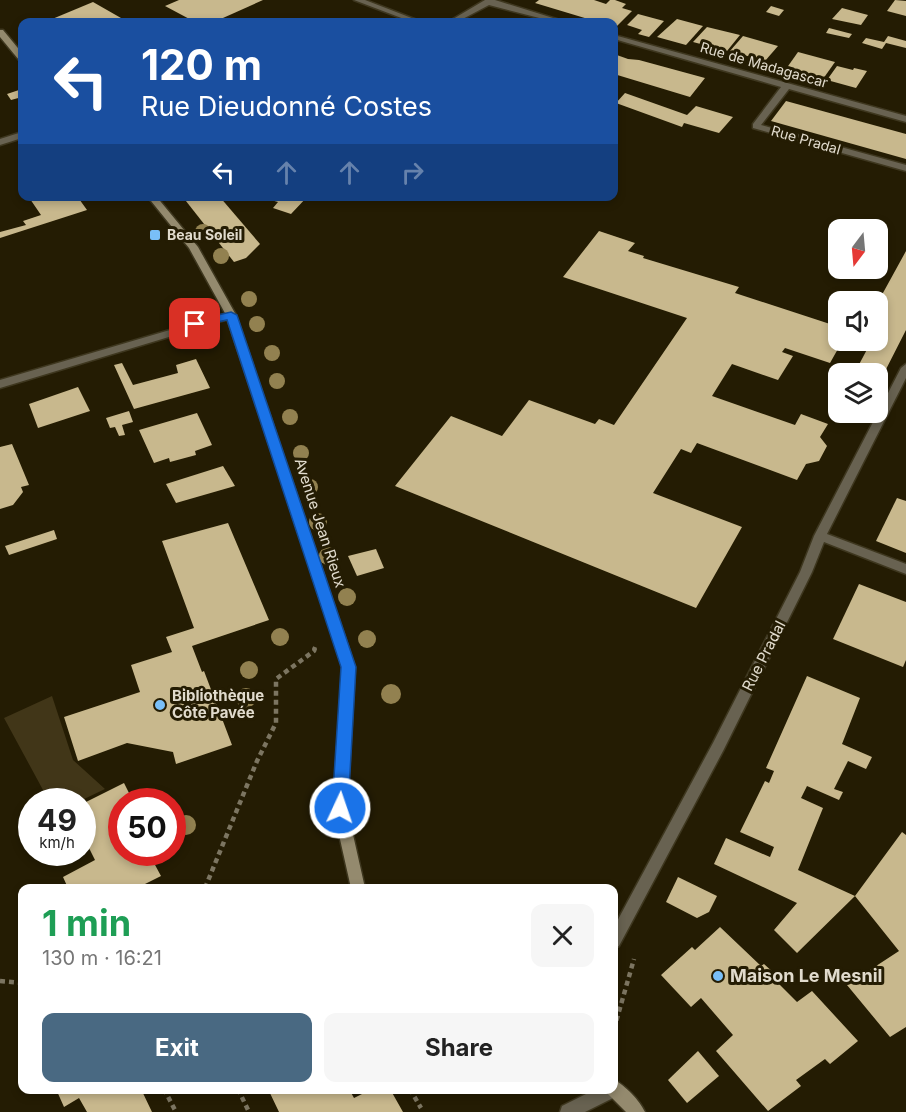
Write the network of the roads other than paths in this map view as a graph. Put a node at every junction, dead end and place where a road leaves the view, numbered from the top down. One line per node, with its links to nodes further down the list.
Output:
1 (358, 0): 3 (street)
2 (490, 1): 4 (street); 5 (street)
3 (407, 18)
4 (459, 18)
5 (548, 18)
6 (0, 32): 8 (main road)
7 (618, 38): 9 (street, Rue de Madagascar)
8 (18, 53)
9 (787, 85): 10 (street, Rue de Madagascar); 13 (street, Rue Pradal)
10 (906, 119)
11 (18, 136): 12 (street)
12 (0, 142)
13 (906, 168)
14 (155, 201): 15 (main road, Avenue Jean Rieux)
15 (231, 315): 17 (street); 20 (main road, Avenue Jean Rieux)
16 (906, 368): 18 (street, Rue Pradal)
17 (0, 384)
18 (820, 536): 19 (street); 21 (street, Rue Pradal)
19 (906, 570)
20 (357, 884)
21 (618, 934)
22 (618, 1092): 25 (main road)
23 (602, 1094): 24 (street)
24 (568, 1112)
25 (637, 1112)

